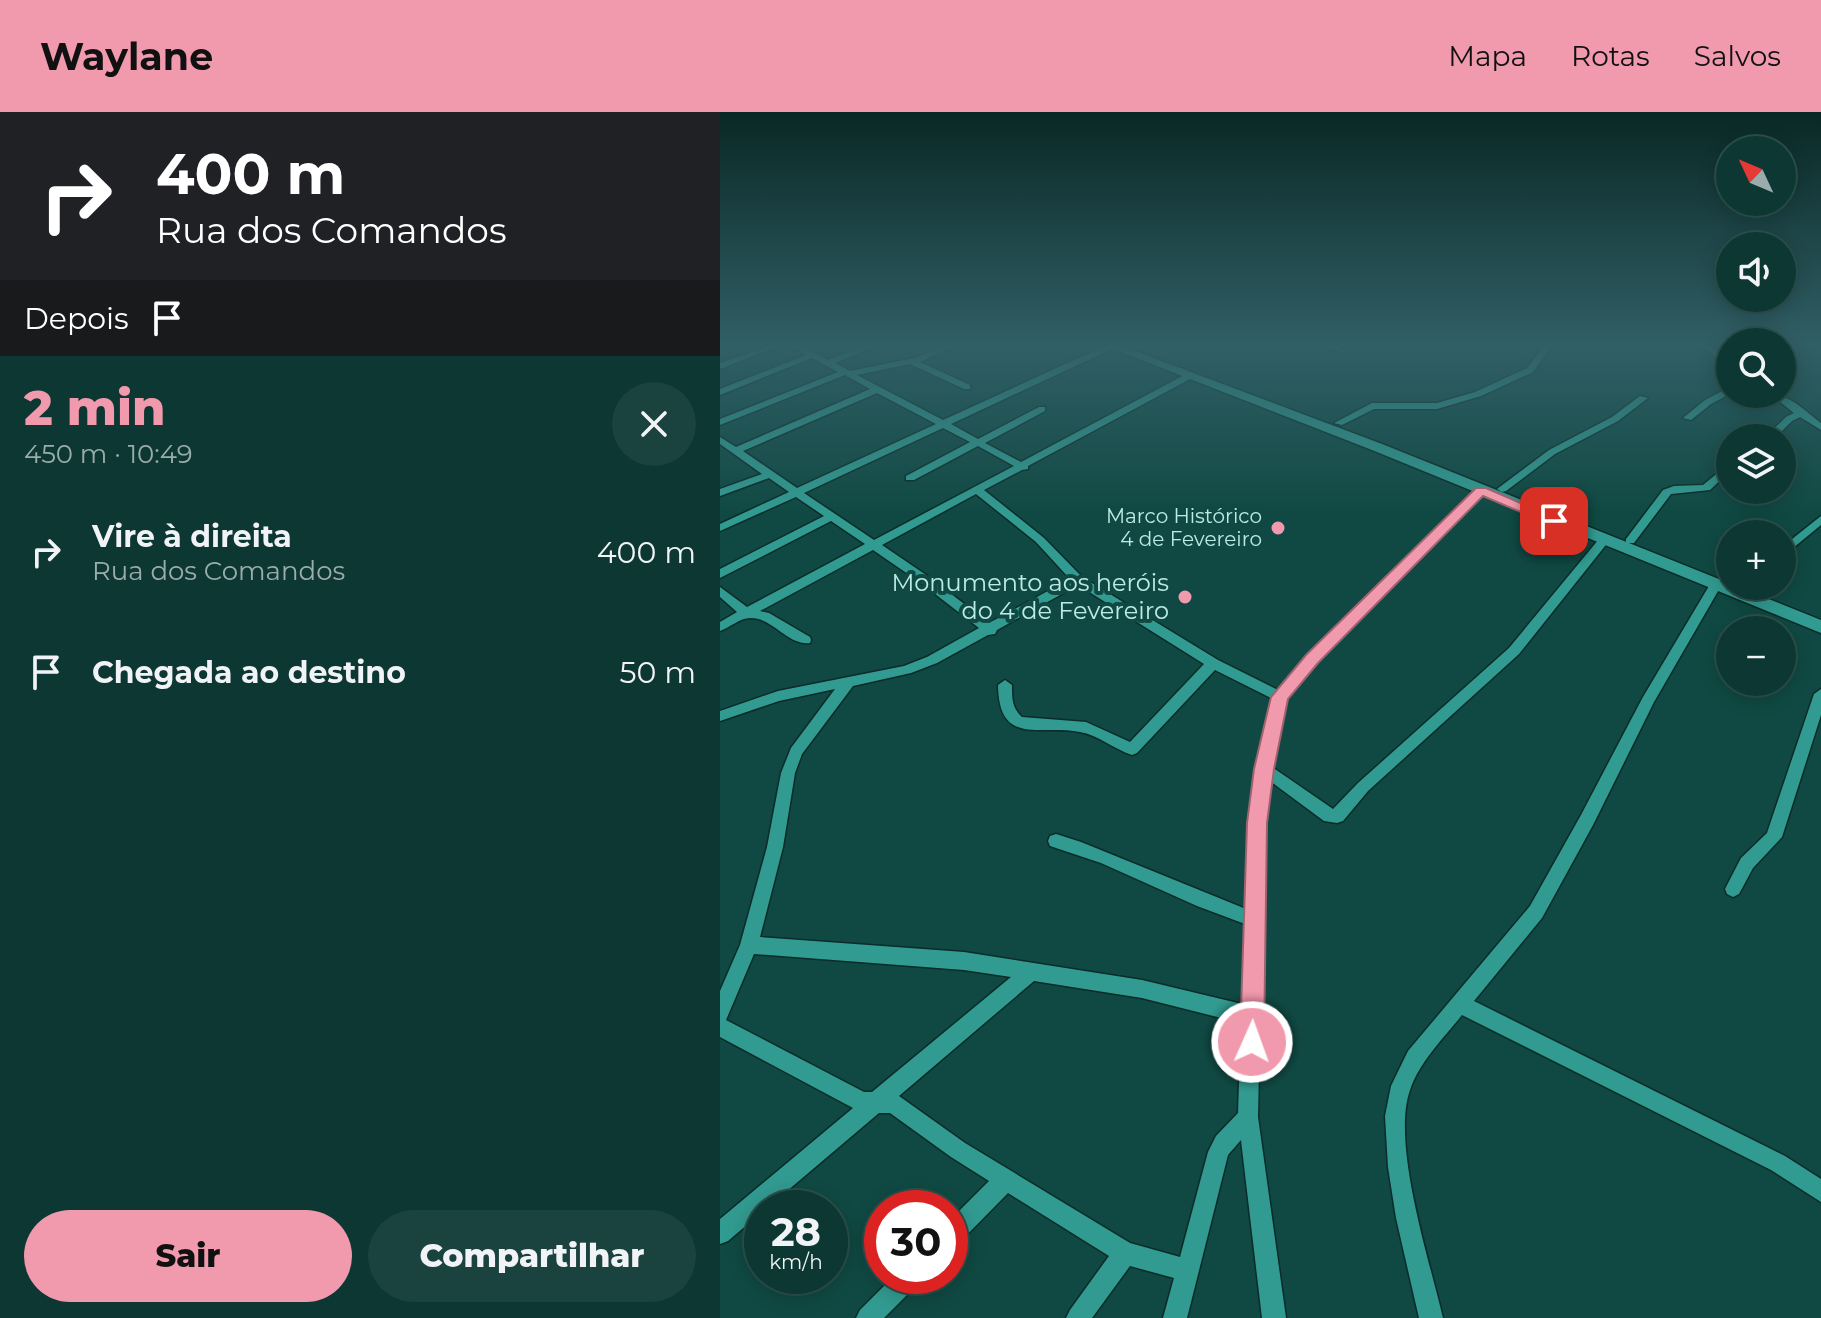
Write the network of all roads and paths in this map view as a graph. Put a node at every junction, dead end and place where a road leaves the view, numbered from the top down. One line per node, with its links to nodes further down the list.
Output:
1 (774, 401): 15 (street)
2 (850, 401): 22 (street)
3 (901, 401): 16 (street)
4 (990, 401): 16 (street)
5 (1143, 401): 23 (street)
6 (1257, 401): 28 (main road)
7 (1283, 401): 17 (main road)
8 (1453, 401): 17 (street)
9 (1639, 401): 27 (street)
10 (1709, 401): 14 (street)
11 (1796, 408): 13 (street)
12 (1042, 409): 21 (street)
13 (1803, 412): 18 (street); 19 (street)
14 (1688, 418)
15 (720, 422)
16 (943, 423): 21 (street); 29 (street)
17 (1339, 423): 27 (main road)
18 (1784, 424)
19 (1821, 427)
20 (720, 440): 22 (street)
21 (978, 443): 23 (street); 25 (street)
22 (737, 450): 24 (street)
23 (1024, 467): 30 (street)
24 (771, 474): 29 (street); 31 (street)
25 (910, 478)
26 (1716, 479): 36 (street)
27 (1502, 489): 36 (main road)
28 (1481, 490): 35 (main road); 57 (street)
29 (796, 491): 32 (street); 34 (street)
30 (979, 491): 38 (street); 40 (street)
31 (720, 493)
32 (831, 517): 38 (street); 39 (street)
33 (1821, 519): 37 (street)
34 (720, 528)
35 (1603, 541): 42 (main road); 59 (street)
36 (1630, 541): 41 (main road)
37 (1796, 541)
38 (870, 545): 47 (street); 51 (street)
39 (720, 574)
40 (1078, 580): 51 (street); 53 (street)
41 (1716, 580)
42 (1716, 581)
43 (720, 591): 47 (street)
44 (1716, 594): 65 (street)
45 (1761, 600): 50 (main road)
46 (1783, 600): 48 (main road)
47 (746, 613): 49 (street); 52 (street)
48 (1821, 615)
49 (720, 627)
50 (1821, 627)
51 (991, 631): 54 (street)
52 (805, 640)
53 (1213, 663): 55 (street); 57 (street)
54 (850, 680): 58 (street); 63 (street)
55 (1005, 685)
56 (1821, 694): 61 (street)
57 (1280, 697): 59 (street)
58 (720, 716)
59 (1264, 769): 62 (street)
60 (1056, 841): 62 (street)
61 (1733, 889)
62 (1253, 919): 67 (street)
63 (749, 945): 64 (street); 66 (street)
64 (1030, 973): 67 (street); 69 (street)
65 (1461, 1005): 72 (street); 82 (street)
66 (720, 1013)
67 (1253, 1016): 70 (street)
68 (720, 1027): 69 (street)
69 (879, 1101): 71 (street); 74 (street)
70 (1248, 1117): 76 (street); 81 (street)
71 (1007, 1179): 73 (street); 75 (street)
72 (1821, 1191)
73 (968, 1218)
74 (720, 1233)
75 (1125, 1253): 76 (street); 79 (street)
76 (1185, 1270): 80 (street)
77 (892, 1294): 78 (street)
78 (868, 1318)
79 (1078, 1318)
80 (1175, 1318)
81 (1274, 1318)
82 (1431, 1318)

